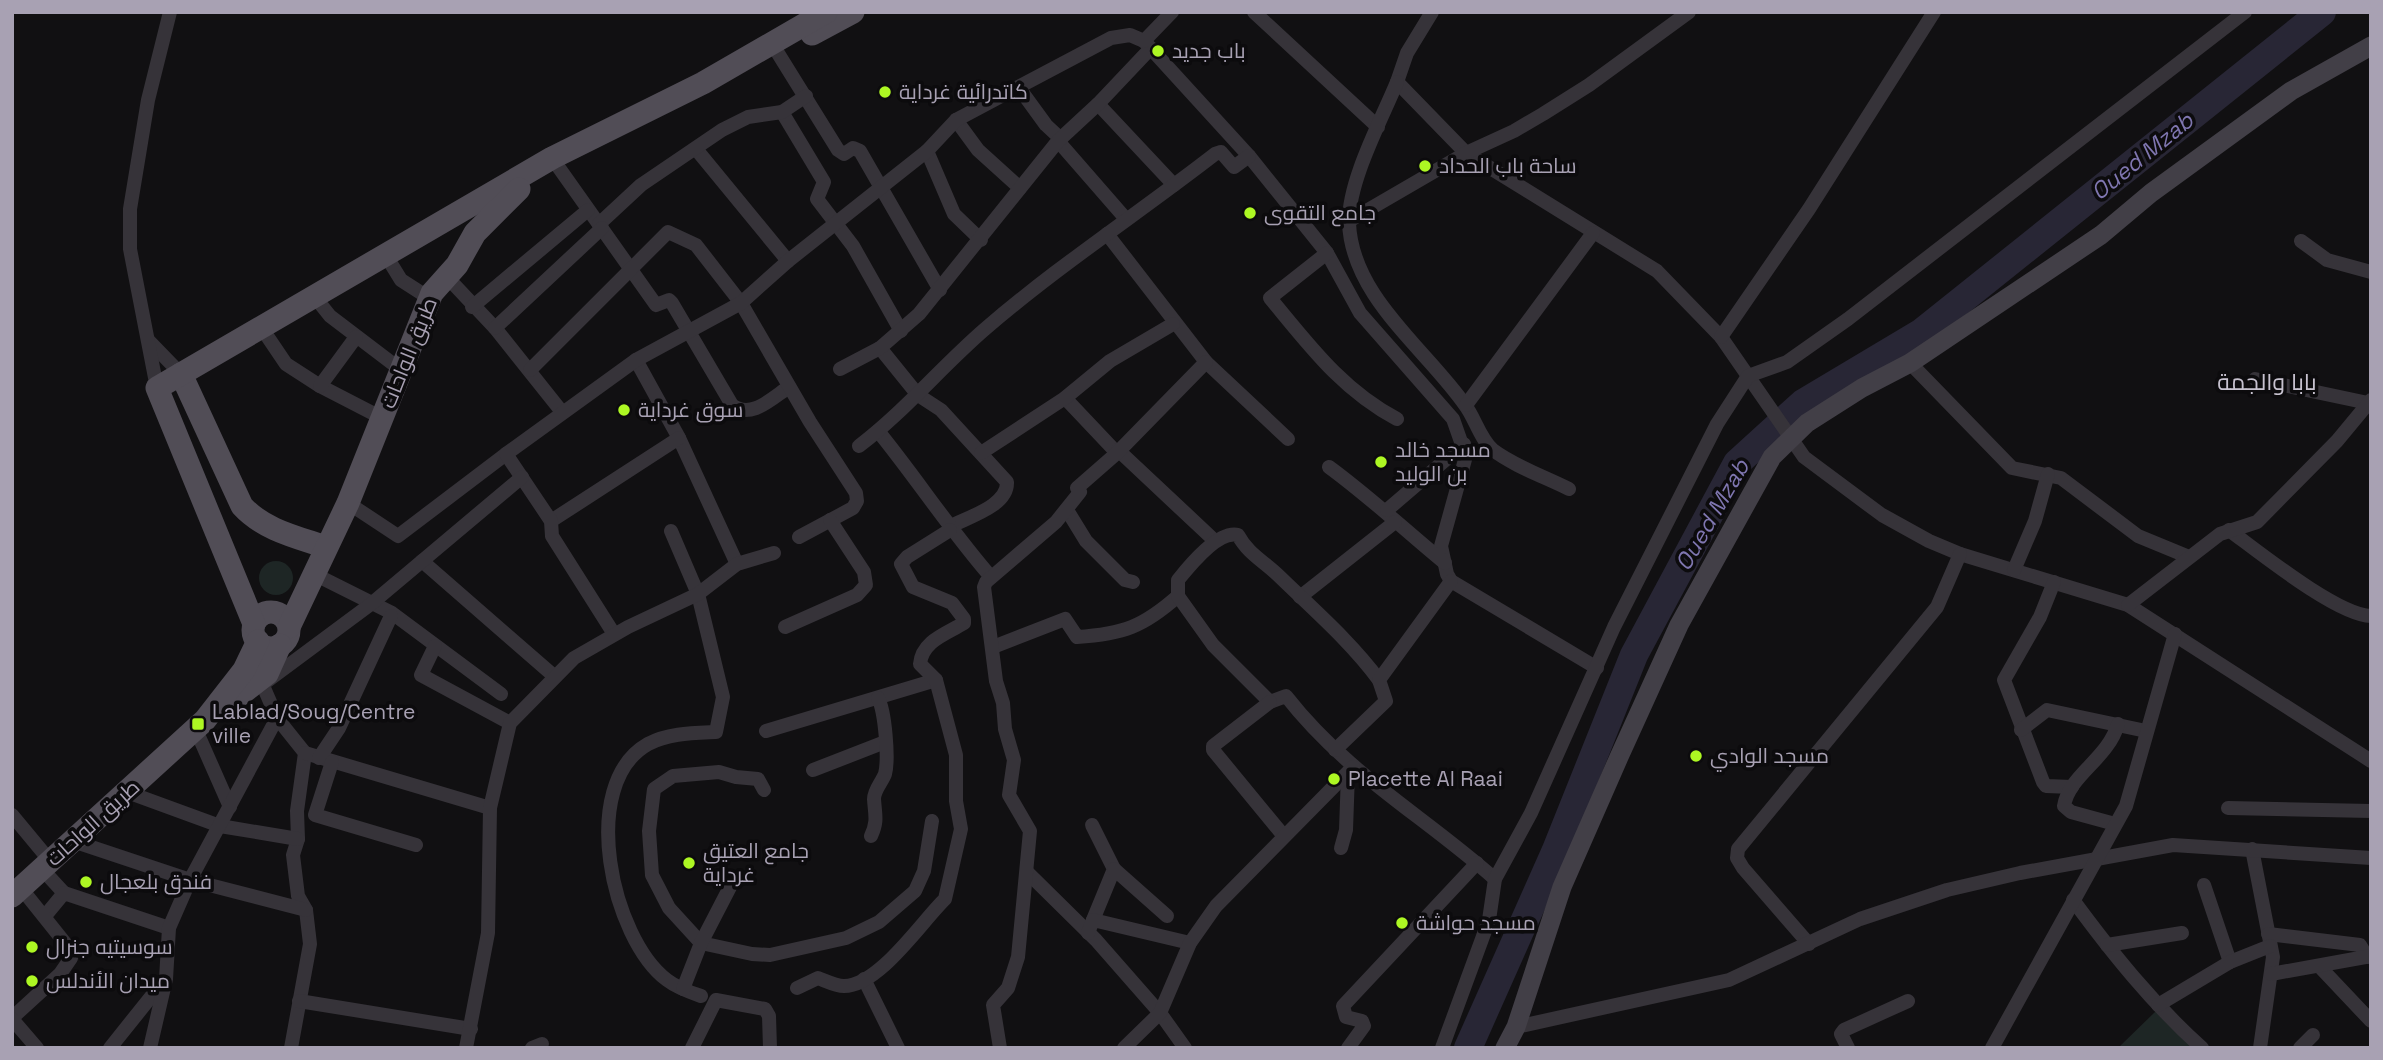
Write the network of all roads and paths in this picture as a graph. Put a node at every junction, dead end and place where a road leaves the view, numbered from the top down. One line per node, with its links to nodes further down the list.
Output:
1 (170, 12): 56 (street)
2 (826, 12): 12 (main road, طريق الواحات)
3 (853, 12): 12 (main road, طريق الواحات)
4 (1172, 12): 10 (street)
5 (1254, 12): 19 (street)
6 (1432, 12): 13 (street)
7 (1689, 12): 23 (street)
8 (1934, 12): 55 (street)
9 (2245, 12): 66 (street)
10 (1148, 44): 14 (street); 16 (street); 24 (street)
11 (2371, 46): 60 (street)
12 (775, 48): 15 (street); 25 (main road, طريق الواحات)
13 (1397, 82): 19 (street); 23 (street)
14 (1019, 88): 18 (street); 20 (street)
15 (806, 96): 17 (street); 27 (street)
16 (1098, 104): 20 (street); 26 (street)
17 (782, 112): 21 (street); 32 (street)
18 (956, 120): 22 (street); 28 (street)
19 (1378, 127): 31 (street)
20 (1060, 140): 28 (street); 30 (street)
21 (696, 149): 33 (street); 40 (street)
22 (927, 151): 27 (street); 36 (street)
23 (1466, 153): 31 (street); 34 (street)
24 (1249, 156): 26 (street); 38 (street)
25 (555, 162): 29 (street); 39 (main road, طريق الواحات); 43 (main road, طريق الواحات)
26 (1174, 185): 30 (street)
27 (882, 186): 32 (street); 44 (street)
28 (1020, 188): 36 (street)
29 (588, 210): 33 (street); 48 (street)
30 (1126, 219): 35 (street)
31 (1349, 221): 73 (street)
32 (837, 224): 40 (street); 53 (street)
33 (600, 226): 41 (street); 51 (street)
34 (1593, 233): 55 (street); 73 (street)
35 (1107, 234): 49 (street); 70 (street)
36 (981, 240): 44 (street)
37 (2301, 241): 42 (street)
38 (1327, 253): 76 (street); 80 (street)
39 (385, 254): 45 (main road, طريق الواحات); 46 (street)
40 (788, 261): 47 (street)
41 (633, 270): 47 (street); 52 (street); 63 (street)
42 (2371, 272)
43 (447, 277): 46 (main road, طريق الواحات); 48 (street)
44 (940, 290): 53 (street)
45 (314, 296): 50 (main road, طريق الواحات); 54 (street)
46 (429, 298): 62 (main road, طريق الواحات)
47 (741, 303): 52 (street); 68 (street)
48 (472, 307): 51 (street)
49 (1173, 324): 59 (street); 71 (street)
50 (261, 327): 64 (main road, طريق الواحات); 67 (street)
51 (495, 328): 63 (street)
52 (692, 331): 58 (street); 68 (street)
53 (901, 331): 57 (street)
54 (356, 337): 62 (street); 67 (street)
55 (1721, 337): 66 (street)
56 (148, 340): 64 (street); 69 (street)
57 (880, 348): 61 (street); 70 (street)
58 (636, 360): 74 (street); 78 (street)
59 (1206, 362): 79 (street); 82 (street)
60 (1910, 363): 86 (street); 206 (street)
61 (840, 369)
62 (401, 370): 75 (main road, طريق الواحات)
63 (530, 370): 74 (street)
64 (181, 374): 69 (main road, طريق الواحات); 99 (main road)
65 (2255, 379): 72 (street)
66 (1751, 382): 101 (street); 125 (street)
67 (320, 386): 75 (street)
68 (789, 387): 92 (street)
69 (157, 388): 122 (main road)
70 (918, 395): 77 (street); 83 (street)
71 (1065, 398): 82 (street); 83 (street)
72 (2369, 402): 95 (street)
73 (1466, 405): 88 (street)
74 (562, 412): 84 (street)
75 (382, 418): 89 (main road, طريق الواحات)
76 (1397, 419)
77 (878, 431): 81 (street); 94 (street)
78 (678, 438): 93 (street); 105 (street)
79 (1288, 439)
80 (1464, 444): 91 (street); 104 (street)
81 (859, 446)
82 (1118, 452): 90 (street); 98 (street)
83 (981, 453): 94 (street)
84 (506, 454): 87 (street); 89 (street)
85 (1329, 467): 91 (street)
86 (2048, 474): 102 (street); 106 (street)
87 (522, 477): 93 (street); 103 (street)
88 (1569, 489)
89 (348, 503): 99 (main road, طريق الواحات)
90 (1067, 510): 108 (street); 110 (street)
91 (1391, 516): 104 (street); 114 (street)
92 (830, 520): 97 (street); 119 (street)
93 (551, 521): 120 (street)
94 (949, 528): 108 (street); 128 (street)
95 (2230, 530): 102 (street); 118 (street)
96 (671, 531): 112 (street)
97 (799, 537)
98 (1215, 541): 113 (street); 114 (street)
99 (326, 548): 107 (main road, طريق الواحات)
100 (774, 553): 105 (street)
101 (1960, 554): 106 (street); 189 (street)
102 (2189, 557): 116 (street)
103 (422, 561): 115 (street); 126 (street)
104 (1446, 563): 109 (street)
105 (737, 564): 112 (street)
106 (2014, 570): 111 (street)
107 (314, 574): 115 (street); 122 (main road, طريق الواحات)
108 (991, 577): 124 (street)
109 (1451, 581): 125 (street); 129 (street)
110 (1133, 582)
111 (2054, 582): 116 (street); 139 (street)
112 (698, 594): 120 (street); 198 (street)
113 (1178, 596): 124 (street); 134 (street)
114 (1300, 597): 129 (street)
115 (371, 604): 117 (street); 122 (street)
116 (2128, 605): 121 (street)
117 (391, 616): 123 (street); 144 (street)
118 (2371, 616)
119 (785, 627)
120 (614, 634): 126 (street)
121 (2175, 634): 141 (street); 145 (street)
122 (277, 639): 130 (main road, طريق الواحات); 138 (main road, طريق الواحات)
123 (435, 646): 127 (street); 133 (street)
124 (992, 647): 172 (street)
125 (1597, 668): 173 (street)
126 (554, 676): 136 (street)
127 (482, 680): 131 (street); 133 (street)
128 (936, 680): 132 (street); 196 (street)
129 (1379, 680): 143 (street)
130 (262, 683): 135 (street); 138 (main road, طريق الواحات)
131 (501, 694)
132 (878, 698): 140 (street); 142 (street)
133 (473, 702): 136 (street)
134 (1270, 702): 143 (street); 160 (street)
135 (277, 718): 144 (street); 151 (street)
136 (510, 723): 152 (street)
137 (2118, 724): 139 (street); 141 (street); 148 (street)
138 (201, 725): 150 (main road, طريق الواحات); 151 (street)
139 (2021, 730): 148 (street)
140 (766, 731)
141 (2146, 731): 157 (street)
142 (885, 742): 146 (street); 161 (street)
143 (1335, 750): 147 (street)
144 (318, 758): 152 (street); 162 (street); 164 (street)
145 (2371, 761)
146 (813, 770)
147 (1350, 770): 160 (street); 165 (street); 169 (street)
148 (2072, 787): 157 (street)
149 (764, 790): 187 (street)
150 (127, 792): 159 (street); 163 (main road, طريق الواحات)
151 (230, 807): 159 (street)
152 (490, 808): 207 (street)
153 (2228, 808): 154 (street)
154 (2371, 811)
155 (12, 815): 170 (street)
156 (932, 821): 187 (street)
157 (2115, 824): 167 (street)
158 (1092, 825): 171 (street)
159 (220, 826): 162 (street); 174 (street)
160 (1283, 835): 188 (street)
161 (871, 836)
162 (298, 839): 180 (street)
163 (73, 841): 170 (main road, طريق الواحات); 174 (street)
164 (416, 845)
165 (1341, 848)
166 (2252, 849): 167 (street); 168 (street); 186 (street)
167 (2098, 858): 179 (street); 189 (street)
168 (2371, 858)
169 (1477, 863): 173 (street); 220 (street)
170 (46, 866): 177 (main road, طريق الواحات); 178 (street)
171 (1114, 869): 182 (street); 183 (street)
172 (1027, 872): 183 (street); 217 (street)
173 (1495, 879): 221 (street)
174 (190, 880): 180 (street); 184 (street)
175 (2204, 885): 192 (street)
176 (730, 887): 187 (street)
177 (17, 892): 181 (street)
178 (64, 893): 181 (street); 184 (street)
179 (2073, 900): 190 (street); 224 (street)
180 (306, 910): 200 (street)
181 (44, 916): 204 (street)
182 (1167, 916)
183 (1091, 926): 188 (street); 203 (street)
184 (169, 928): 195 (street)
185 (2182, 933): 190 (street)
186 (2269, 940): 191 (street); 192 (street); 194 (street)
187 (701, 943): 198 (street)
188 (1190, 943): 203 (street)
189 (1809, 944): 206 (street)
190 (2107, 945): 202 (street)
191 (2369, 956): 193 (street)
192 (2230, 962): 202 (street)
193 (2319, 966): 194 (street); 205 (street)
194 (2271, 974): 226 (street)
195 (166, 979): 210 (street); 211 (street)
196 (864, 979): 197 (street); 216 (street)
197 (797, 988)
198 (683, 989): 199 (street)
199 (701, 996)
200 (299, 1001): 207 (street); 212 (street)
201 (1908, 1002): 223 (street)
202 (2158, 1005): 225 (street)
203 (1160, 1013): 218 (street); 219 (street)
204 (12, 1018): 209 (street)
205 (2371, 1021)
206 (1516, 1027): 222 (street)
207 (471, 1030): 213 (street)
208 (2313, 1035): 227 (street)
209 (37, 1048)
210 (110, 1048)
211 (150, 1048)
212 (290, 1048)
213 (466, 1048)
214 (692, 1048): 215 (street)
215 (770, 1048)
216 (898, 1048)
217 (1000, 1048)
218 (1124, 1048)
219 (1185, 1048)
220 (1348, 1048)
221 (1442, 1048)
222 (1505, 1048)
223 (1848, 1048)
224 (1992, 1048)
225 (2202, 1048)
226 (2260, 1048)
227 (2300, 1048)

